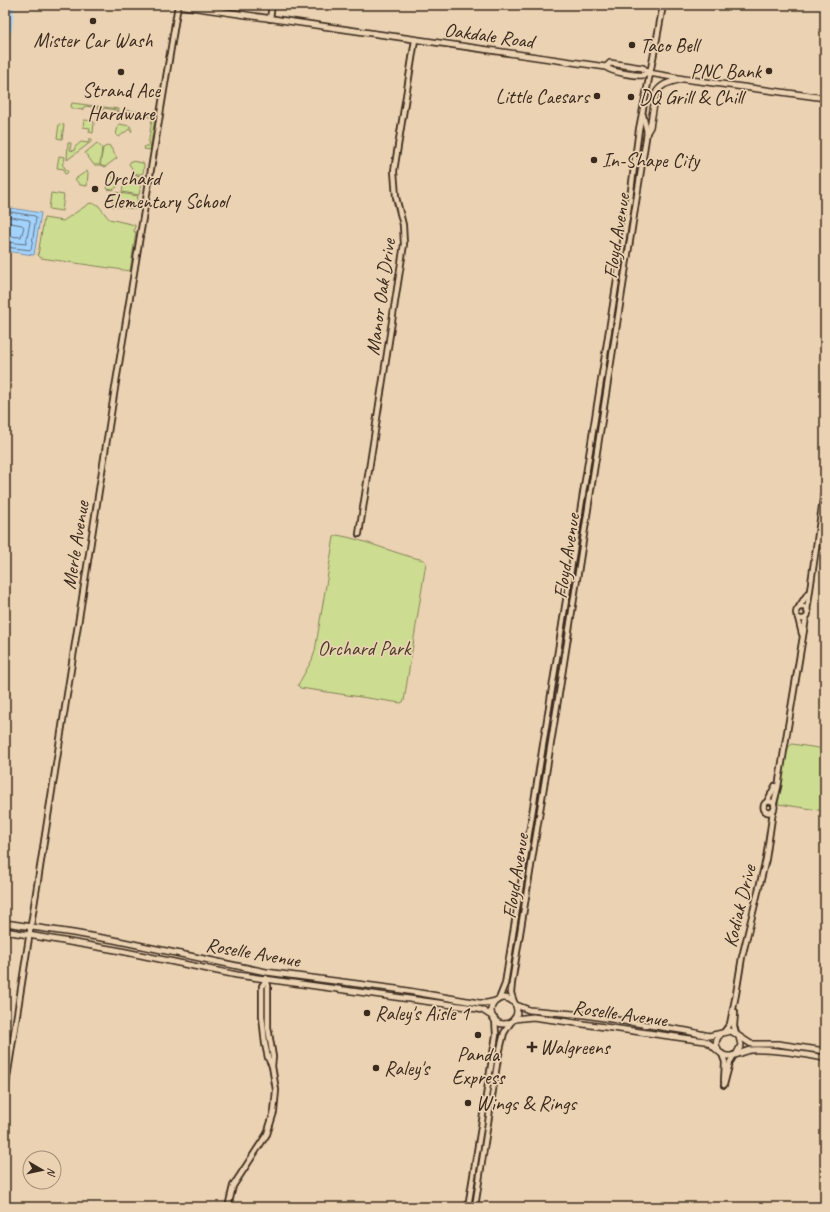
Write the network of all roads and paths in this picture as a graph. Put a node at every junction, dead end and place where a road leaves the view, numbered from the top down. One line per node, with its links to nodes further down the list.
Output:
1 (177, 5): 4 (main road, Oakdale Road); 26 (street, Merle Avenue)
2 (272, 5): 4 (street)
3 (663, 5): 6 (street, Floyd Avenue)
4 (270, 19): 5 (main road, Oakdale Road)
5 (415, 40): 6 (main road, Oakdale Road); 12 (street, Manor Oak Drive)
6 (650, 73): 7 (main road, Oakdale Road); 9 (street, Floyd Avenue)
7 (684, 79): 8 (main road, Oakdale Road); 10 (main road)
8 (825, 98)
9 (642, 114): 10 (street, Floyd Avenue); 32 (street, Floyd Avenue)
10 (647, 132): 33 (street, Floyd Avenue)
11 (825, 485): 13 (street)
12 (359, 534)
13 (809, 591): 14 (street); 15 (street)
14 (800, 607): 15 (street); 16 (street)
15 (807, 611): 17 (street)
16 (798, 618): 17 (street); 18 (street)
17 (806, 618): 18 (street)
18 (802, 637): 19 (street)
19 (778, 782): 20 (street); 21 (street)
20 (767, 802): 21 (street); 22 (street)
21 (774, 803): 23 (street)
22 (766, 811): 23 (street); 24 (street, Kodiak Drive)
23 (773, 811): 24 (street, Kodiak Drive)
24 (770, 825): 31 (street, Kodiak Drive)
25 (5, 923): 26 (main road, Roselle Avenue)
26 (30, 927): 28 (street, Merle Avenue); 29 (main road, Roselle Avenue)
27 (5, 931): 28 (main road, Roselle Avenue)
28 (29, 935): 30 (main road, Roselle Avenue); 43 (street, Merle Avenue)
29 (266, 972): 30 (street); 32 (main road, Roselle Avenue)
30 (266, 980): 34 (main road, Roselle Avenue); 47 (street)
31 (736, 994): 36 (street, Kodiak Drive); 37 (street, Kodiak Drive)
32 (497, 1000): 33 (main road); 34 (main road)
33 (515, 1004): 35 (main road); 36 (main road, Roselle Avenue)
34 (494, 1018): 35 (main road); 42 (street)
35 (512, 1021): 39 (main road, Roselle Avenue); 44 (street)
36 (723, 1033): 37 (main road); 39 (main road)
37 (737, 1035): 38 (main road); 40 (main road)
38 (825, 1051)
39 (720, 1052): 40 (main road); 40 (street)
40 (735, 1055): 41 (main road)
41 (825, 1058)
42 (491, 1064): 44 (street); 45 (street)
43 (5, 1091)
44 (493, 1092): 46 (street)
45 (482, 1118): 46 (street); 48 (street)
46 (483, 1156): 49 (street)
47 (228, 1207)
48 (468, 1207)
49 (476, 1207)

